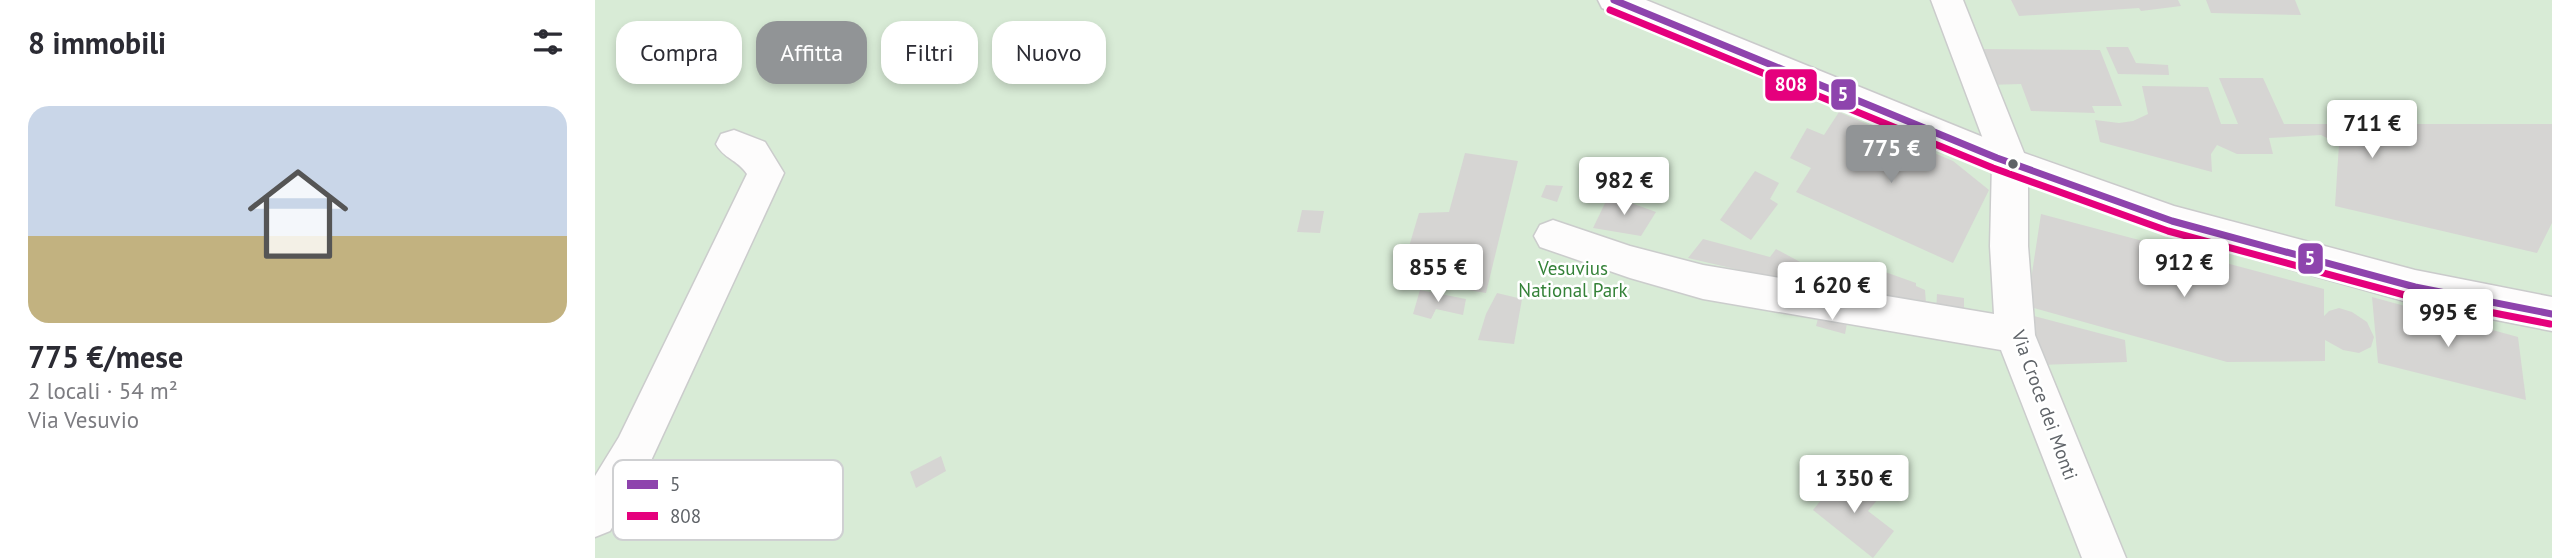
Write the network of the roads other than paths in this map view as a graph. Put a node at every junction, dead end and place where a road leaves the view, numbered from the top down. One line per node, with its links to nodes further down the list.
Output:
1 (1614, 0): 4 (street)
2 (1947, 0): 4 (street)
3 (734, 144): 8 (street)
4 (2010, 163): 6 (street); 7 (street, Via Croce dei Monti)
5 (1553, 236): 7 (street)
6 (2552, 314)
7 (2015, 335): 11 (street, Via Croce dei Monti)
8 (629, 460)
9 (613, 486): 10 (street)
10 (595, 516)
11 (2104, 558)

